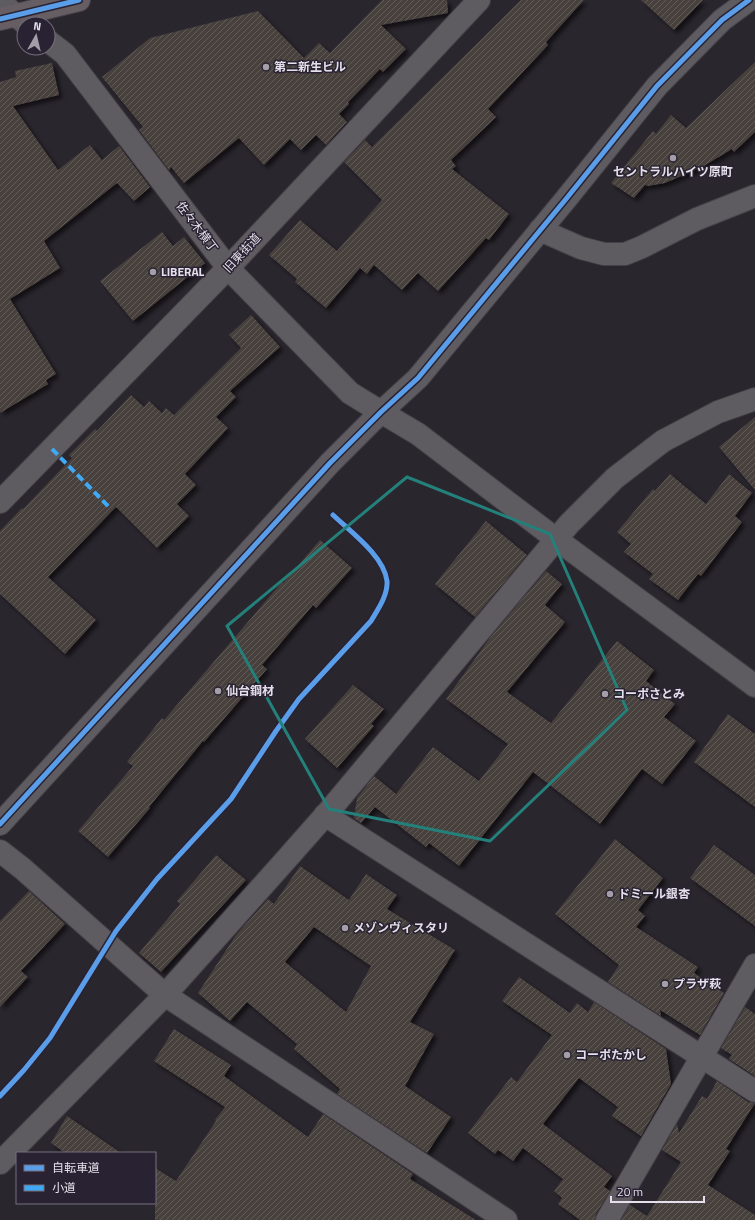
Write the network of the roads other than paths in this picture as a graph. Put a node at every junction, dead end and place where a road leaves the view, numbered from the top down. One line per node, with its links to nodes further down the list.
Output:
1 (79, 0): 4 (highway)
2 (479, 0): 8 (street, 旧東街道)
3 (749, 0): 7 (street)
4 (10, 15)
5 (56, 47): 8 (street, 佐々木横丁)
6 (755, 196): 7 (street)
7 (540, 230): 10 (street)
8 (228, 268): 10 (street, 佐々木横丁); 11 (street, 旧東街道)
9 (755, 399): 12 (street)
10 (381, 412): 12 (street, 佐々木横丁); 15 (street)
11 (0, 502)
12 (556, 539): 13 (street, 佐々木横丁); 14 (street)
13 (755, 686)
14 (325, 815): 18 (street); 19 (street)
15 (0, 824)
16 (0, 851): 18 (street)
17 (755, 965): 19 (street)
18 (165, 995): 21 (street); 22 (street)
19 (702, 1057): 20 (street); 23 (street)
20 (755, 1092)
21 (0, 1163)
22 (506, 1220)
23 (607, 1220)

